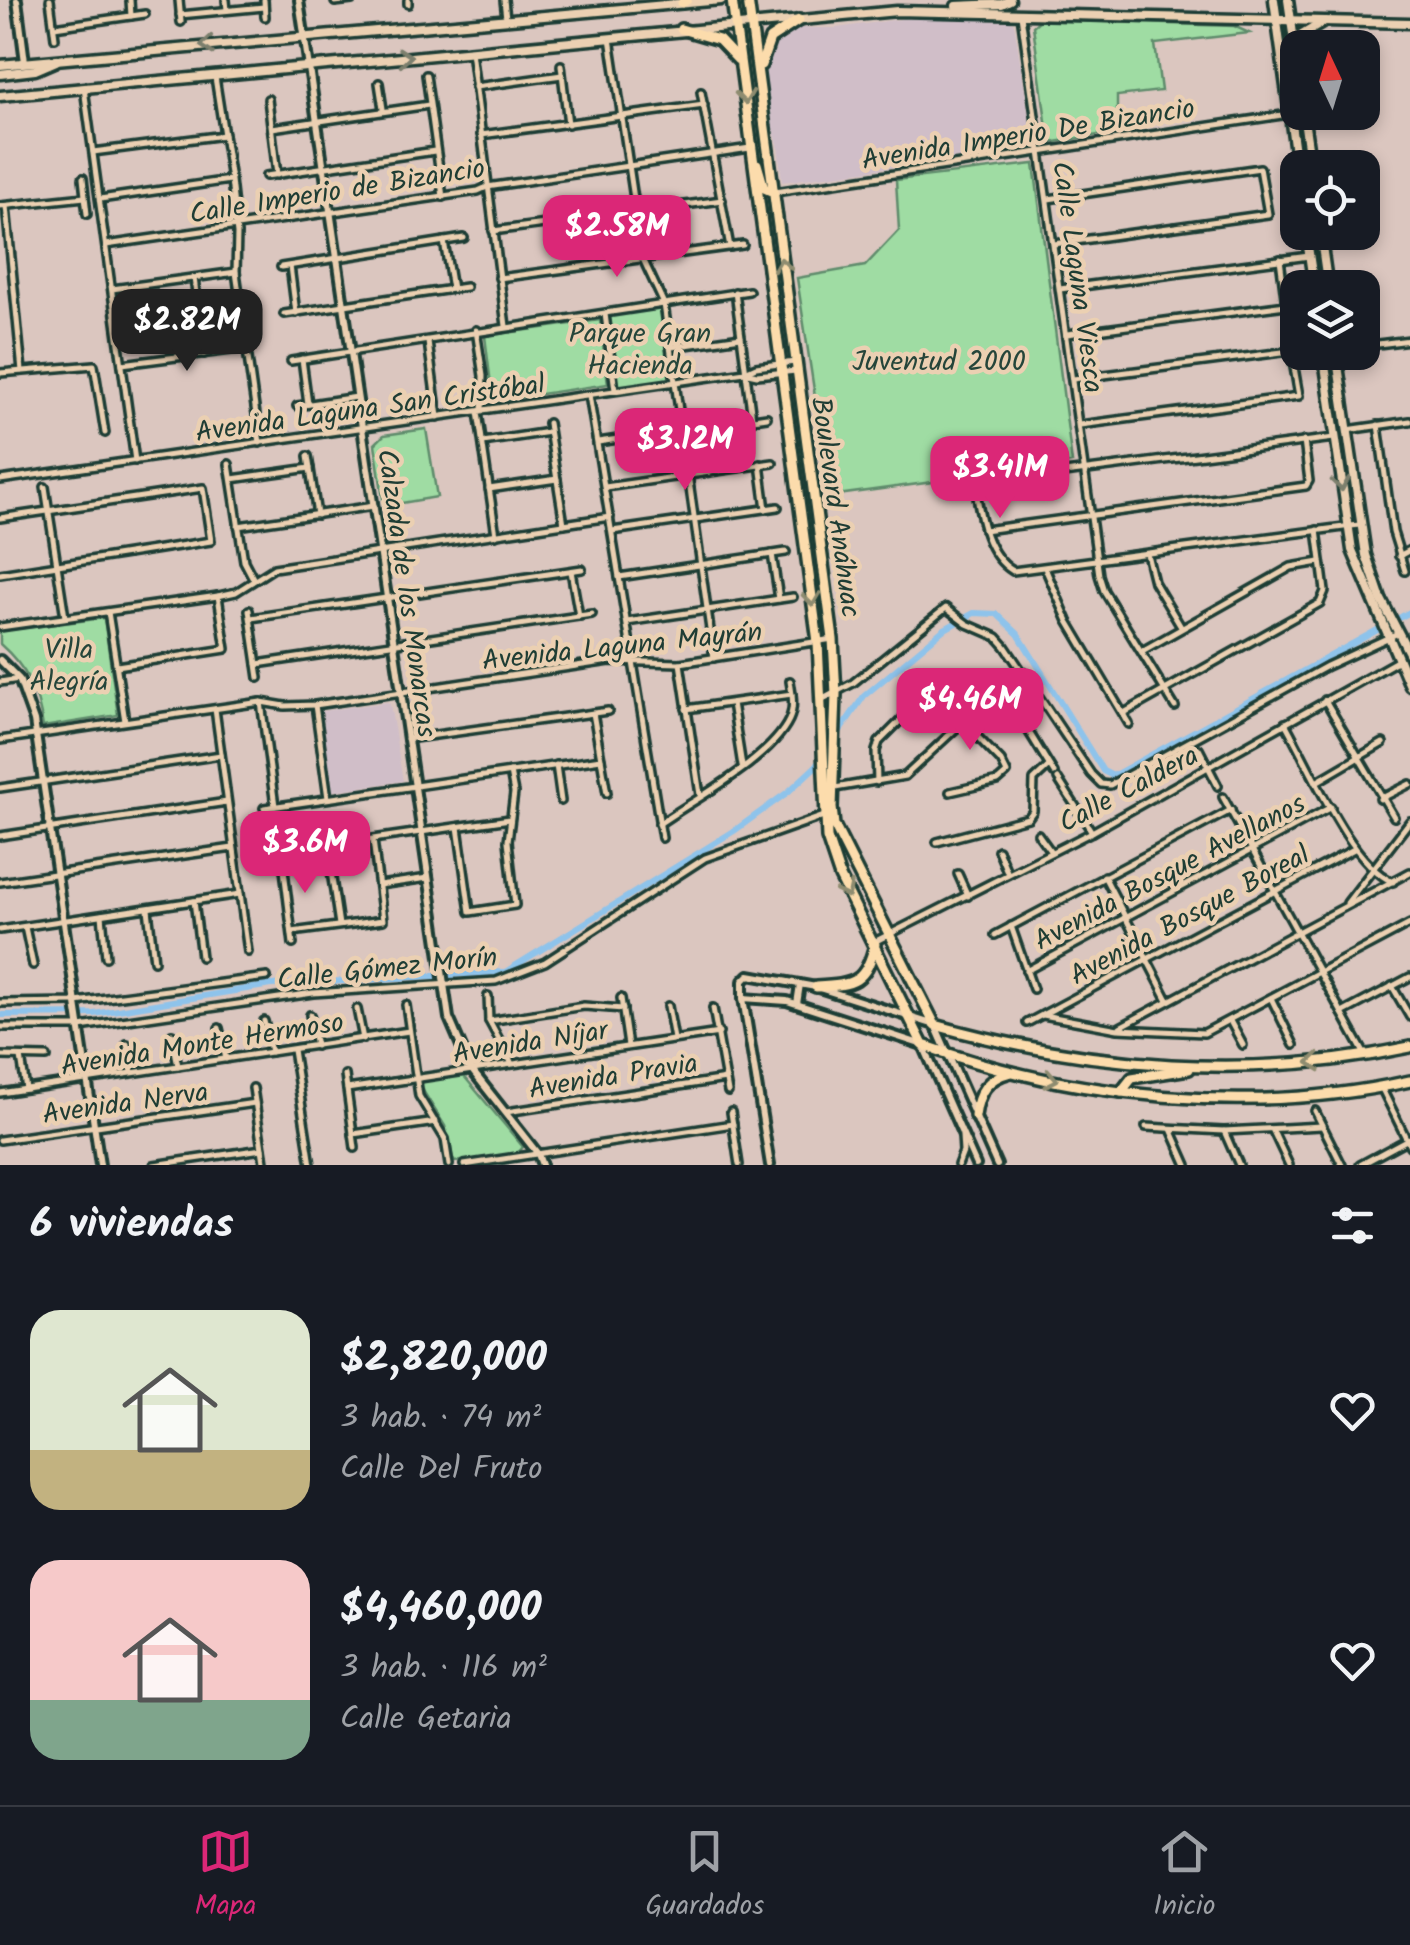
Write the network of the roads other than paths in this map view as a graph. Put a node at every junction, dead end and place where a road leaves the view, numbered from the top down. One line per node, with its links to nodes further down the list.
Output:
1 (17, 0): 43 (street)
2 (50, 0): 33 (street)
3 (130, 0): 23 (street)
4 (179, 0): 19 (street)
5 (226, 0): 19 (street)
6 (299, 0): 37 (street, Calzada de los Monarcas)
7 (352, 0): 18 (street)
8 (504, 0): 25 (street)
9 (721, 0): 16 (main road)
10 (732, 0): 31 (main road, Boulevard Anáhuac)
11 (748, 0): 30 (main road, Boulevard Anáhuac)
12 (1010, 0): 20 (main road)
13 (1023, 0): 21 (main road)
14 (1274, 0): 26 (main road)
15 (1288, 0): 27 (main road)
16 (684, 2): 25 (main road)
17 (264, 3): 19 (street); 24 (street)
18 (334, 4)
19 (227, 10)
20 (917, 10): 21 (main road); 28 (main road)
21 (1020, 12): 26 (main road); 70 (street, Calle Laguna Viesca)
22 (145, 14): 23 (street)
23 (131, 16): 33 (street)
24 (265, 16)
25 (506, 18): 37 (main road)
26 (1276, 19): 27 (main road); 40 (main road)
27 (1291, 19): 29 (main road); 35 (main road)
28 (799, 20): 30 (main road); 48 (main road)
29 (1328, 20): 32 (main road); 36 (main road)
30 (751, 23): 31 (main road); 48 (main road, Boulevard Anáhuac)
31 (734, 24): 34 (main road); 46 (main road, Boulevard Anáhuac)
32 (1410, 24)
33 (54, 26): 38 (street)
34 (681, 30): 39 (main road); 46 (main road)
35 (1293, 30)
36 (1306, 30)
37 (304, 37): 42 (main road, one-way to 42); 47 (street, Calzada de los Monarcas)
38 (55, 38)
39 (610, 38): 41 (main road); 63 (street)
40 (1280, 48)
41 (471, 51): 47 (main road, one-way to 41); 54 (street)
42 (60, 59): 43 (main road); 49 (main road)
43 (25, 62): 44 (main road)
44 (0, 64)
45 (560, 64): 52 (street)
46 (740, 64): 69 (main road, Boulevard Anáhuac, one-way to 69)
47 (308, 66): 50 (main road); 64 (street, Calzada de los Monarcas)
48 (759, 73): 81 (main road, Boulevard Anáhuac)
49 (0, 74)
50 (214, 74): 55 (main road); 67 (street)
51 (426, 75): 59 (street)
52 (562, 75): 54 (street); 65 (street)
53 (379, 82): 61 (street)
54 (474, 87): 68 (street)
55 (84, 88): 57 (main road); 72 (street)
56 (701, 92): 60 (street)
57 (3, 95)
58 (268, 99): 66 (street)
59 (429, 104): 61 (street); 71 (street)
60 (704, 106): 63 (street); 73 (street)
61 (384, 111): 64 (street)
62 (1280, 115): 70 (street, Avenida Imperio De Bizancio)
63 (621, 116): 65 (street); 74 (street)
64 (316, 121): 66 (street); 75 (street, Calzada de los Monarcas)
65 (568, 124): 68 (street)
66 (272, 128): 76 (street)
67 (224, 135): 72 (street); 79 (street)
68 (481, 135): 80 (street)
69 (751, 148): 73 (street, Calle Imperio de Bizancio); 81 (main road); 137 (main road, Boulevard Anáhuac)
70 (1041, 150): 81 (street, Avenida Imperio De Bizancio); 84 (street, Calle Laguna Viesca)
71 (435, 151): 75 (street); 82 (street)
72 (93, 152): 85 (street)
73 (713, 153): 74 (street, Calle Imperio de Bizancio); 86 (street)
74 (628, 165): 80 (street, Calle Imperio de Bizancio); 88 (street)
75 (323, 168): 76 (street); 89 (street, Calzada de los Monarcas)
76 (277, 175): 77 (street)
77 (266, 176)
78 (82, 178): 83 (street)
79 (231, 180): 85 (street); 91 (street)
80 (487, 186): 82 (street, Calle Imperio de Bizancio); 92 (street)
81 (772, 192): 136 (main road, Boulevard Anáhuac, one-way to 81)
82 (443, 196): 89 (street, Calle Imperio de Bizancio)
83 (85, 197): 87 (street); 90 (street)
84 (1048, 198): 96 (street, Calle Laguna Viesca); 96 (street)
85 (100, 199): 95 (street)
86 (722, 200): 88 (street); 98 (street)
87 (3, 206): 138 (street)
88 (634, 212): 92 (street); 101 (street)
89 (330, 213): 91 (street, Calle Imperio de Bizancio); 102 (street, Calzada de los Monarcas)
90 (86, 214)
91 (236, 227): 95 (street, Calle Imperio de Bizancio); 107 (street)
92 (493, 231): 109 (street)
93 (464, 238): 94 (street)
94 (444, 241): 102 (street); 112 (street)
95 (106, 244): 111 (street)
96 (1054, 244): 113 (street, Calle Laguna Viesca)
97 (743, 245): 98 (street)
98 (730, 247): 101 (street)
99 (1309, 250): 100 (main road)
100 (1310, 258): 103 (street); 106 (main road)
101 (642, 259): 109 (street); 116 (street)
102 (336, 260): 104 (street); 117 (street, Calzada de los Monarcas)
103 (1280, 260): 113 (street); 123 (street)
104 (290, 266): 105 (street); 118 (street)
105 (281, 268)
106 (1312, 270)
107 (236, 272): 108 (street); 129 (street)
108 (194, 278): 111 (street); 132 (street)
109 (500, 278): 121 (street)
110 (466, 287): 112 (street)
111 (112, 288): 135 (street)
112 (452, 289): 117 (street)
113 (1060, 289): 123 (street, Calle Laguna Viesca)
114 (749, 290): 115 (street)
115 (736, 292): 116 (street); 124 (street)
116 (664, 304): 119 (street); 128 (street)
117 (343, 305): 118 (street); 130 (street, Calzada de los Monarcas)
118 (296, 313): 120 (street)
119 (605, 313): 121 (street); 146 (street)
120 (284, 314)
121 (506, 326): 122 (street)
122 (476, 330): 126 (street); 151 (street)
123 (1067, 334): 144 (street, Calle Laguna Viesca)
124 (741, 337): 128 (street); 142 (street)
125 (1410, 340): 127 (street)
126 (428, 342): 130 (street); 152 (street)
127 (1380, 344)
128 (672, 347): 145 (street)
129 (247, 348): 132 (street); 168 (street)
130 (350, 352): 133 (street); 148 (street, Calzada de los Monarcas)
131 (1280, 352): 144 (street)
132 (204, 354): 135 (street)
133 (302, 359): 134 (street); 149 (street)
134 (291, 361)
135 (122, 364): 170 (street)
136 (796, 367): 137 (street, Avenida Laguna San Cristóbal); 233 (main road, Boulevard Anáhuac)
137 (780, 369): 142 (street, Avenida Laguna San Cristóbal); 234 (main road, Boulevard Anáhuac, one-way to 234)
138 (22, 370): 143 (street); 163 (street)
139 (1296, 370): 157 (street)
140 (1325, 370): 164 (main road)
141 (1339, 370): 161 (main road)
142 (745, 372): 145 (street, Avenida Laguna San Cristóbal); 154 (street)
143 (0, 373)
144 (1073, 380): 157 (street, Calle Laguna Viesca)
145 (676, 382): 146 (street, Avenida Laguna San Cristóbal); 160 (street)
146 (614, 390): 147 (street, Avenida Laguna San Cristóbal)
147 (589, 395): 151 (street, Avenida Laguna San Cristóbal); 167 (street)
148 (357, 397): 149 (street); 159 (street, Calzada de los Monarcas)
149 (308, 404): 150 (street)
150 (297, 406)
151 (480, 412): 152 (street, Avenida Laguna San Cristóbal); 166 (street)
152 (438, 417): 159 (street, Avenida Laguna San Cristóbal)
153 (767, 417): 154 (street)
154 (752, 419): 160 (street)
155 (1410, 421): 158 (street)
156 (548, 423): 162 (street)
157 (1079, 425): 175 (street, Calle Laguna Viesca)
158 (1378, 425): 161 (street); 207 (street)
159 (361, 427): 168 (street, Avenida Laguna San Cristóbal); 185 (street, Calzada de los Monarcas)
160 (682, 430): 167 (street); 176 (street)
161 (1348, 430): 195 (main road)
162 (549, 432): 166 (street); 177 (street)
163 (105, 433)
164 (1334, 438): 165 (street); 197 (main road, one-way to 197)
165 (1304, 441): 175 (street); 190 (street)
166 (482, 442): 184 (street)
167 (598, 442): 182 (street)
168 (260, 443): 170 (street, Avenida Laguna San Cristóbal)
169 (308, 456): 174 (street)
170 (134, 461): 178 (street, Avenida Laguna San Cristóbal)
171 (773, 462): 173 (street)
172 (230, 464): 179 (street)
173 (760, 464): 176 (street); 187 (street)
174 (310, 468): 179 (street); 189 (street)
175 (1085, 470): 180 (street); 190 (street, Calle Laguna Viesca)
176 (689, 475): 182 (street); 193 (street)
177 (557, 479): 184 (street); 194 (street)
178 (0, 480)
179 (232, 480): 196 (street)
180 (975, 486): 183 (street); 198 (street)
181 (45, 487): 188 (street)
182 (605, 487): 191 (street)
183 (957, 488)
184 (488, 489): 201 (street)
185 (374, 506): 189 (street); 203 (street, Calzada de los Monarcas)
186 (778, 508): 187 (street)
187 (766, 509): 193 (street)
188 (48, 511): 192 (street); 210 (street); 210 (street)
189 (317, 514): 196 (street)
190 (1090, 515): 198 (street); 208 (street, Calle Laguna Viesca)
191 (610, 517): 194 (street); 200 (street)
192 (0, 518)
193 (695, 520): 200 (street); 211 (street)
194 (564, 524): 201 (street)
195 (1359, 524): 197 (street); 231 (main road)
196 (238, 526): 218 (street)
197 (1347, 527): 199 (street); 232 (main road)
198 (984, 530): 212 (street)
199 (1317, 530): 206 (street); 209 (street)
200 (612, 531): 217 (street)
201 (496, 534): 203 (street)
202 (1410, 550): 207 (street)
203 (381, 551): 218 (street); 221 (street, Calzada de los Monarcas)
204 (786, 552): 205 (street)
205 (772, 554): 211 (street); 222 (street)
206 (1147, 554): 208 (street); 230 (street)
207 (1399, 556): 215 (street)
208 (1096, 561): 212 (street); 236 (street, Calle Laguna Viesca)
209 (1320, 562): 230 (street); 250 (street)
210 (57, 565): 216 (street); 227 (street)
211 (701, 565): 217 (street); 223 (street)
212 (1045, 568): 265 (street)
213 (582, 569): 214 (street)
214 (571, 571): 221 (street); 226 (street)
215 (1405, 571)
216 (0, 574)
217 (620, 577): 228 (street)
218 (254, 580): 219 (street)
219 (218, 596): 224 (street); 244 (street)
220 (792, 597): 222 (street)
221 (387, 598): 235 (street, Calzada de los Monarcas); 243 (street)
222 (779, 599): 223 (street)
223 (707, 610): 228 (street); 238 (street)
224 (108, 612): 227 (street); 244 (street)
225 (592, 614): 226 (street)
226 (578, 616): 235 (street)
227 (65, 618): 229 (street)
228 (627, 622): 240 (street)
229 (0, 627)
230 (1182, 628): 236 (street)
231 (1397, 631): 232 (street); 237 (main road)
232 (1386, 635): 241 (main road); 254 (street)
233 (832, 639): 234 (street, Avenida Laguna Mayrán); 254 (main road, Boulevard Anáhuac)
234 (818, 642): 238 (street, Avenida Laguna Mayrán); 255 (main road, Boulevard Anáhuac)
235 (393, 644): 243 (street); 251 (street, Calzada de los Monarcas)
236 (1142, 651): 250 (street, Calle Laguna Viesca)
237 (1410, 655)
238 (714, 658): 242 (street, Avenida Laguna Mayrán)
239 (0, 660): 246 (street)
240 (632, 660): 242 (street, Avenida Laguna Mayrán); 251 (street, Avenida Laguna Mayrán); 307 (street)
241 (1397, 661): 249 (main road); 256 (street, Calle Caldera)
242 (680, 663): 262 (street)
243 (257, 664): 245 (street)
244 (116, 666): 266 (street)
245 (259, 678)
246 (19, 679): 248 (street); 270 (street)
247 (790, 680): 253 (street)
248 (0, 682)
249 (1410, 686)
250 (1165, 691): 260 (street, Calle Laguna Viesca); 265 (street)
251 (401, 692): 259 (street, Avenida Laguna Mayrán); 272 (street, Calzada de los Monarcas)
252 (930, 692): 285 (street)
253 (792, 694): 258 (street); 279 (street)
254 (836, 694): 255 (street); 290 (main road, Boulevard Anáhuac)
255 (823, 699): 290 (main road, Boulevard Anáhuac)
256 (1325, 700): 268 (street, Calle Caldera); 277 (street)
257 (261, 702): 259 (street, Avenida Laguna Mayrán); 261 (street, Avenida Laguna Mayrán); 299 (street)
258 (732, 703): 262 (street); 279 (street)
259 (315, 705): 295 (street)
260 (1175, 707)
261 (215, 708): 266 (street, Avenida Laguna Mayrán); 275 (street)
262 (686, 709): 293 (street)
263 (608, 711): 264 (street)
264 (593, 713): 272 (street); 276 (street)
265 (1124, 713): 269 (street)
266 (124, 721): 270 (street, Avenida Laguna Mayrán)
267 (964, 722): 280 (street); 285 (street); 291 (street)
268 (1285, 722): 281 (street, Calle Caldera); 283 (street)
269 (1129, 724)
270 (36, 734): 271 (street, Avenida Laguna Mayrán); 284 (street)
271 (0, 740)
272 (407, 740): 287 (street, Calzada de los Monarcas)
273 (1382, 742): 277 (street)
274 (1199, 748): 281 (street)
275 (221, 755): 284 (street); 298 (street)
276 (602, 758): 278 (street); 292 (street)
277 (1357, 758): 283 (street); 296 (street)
278 (556, 765): 282 (street); 297 (street)
279 (742, 766): 293 (street)
280 (1049, 766): 310 (street); 316 (street)
281 (1209, 767): 288 (street); 310 (street, Calle Caldera)
282 (510, 772): 287 (street); 305 (street)
283 (1318, 781): 300 (street)
284 (43, 782): 289 (street); 309 (street)
285 (878, 782): 290 (street)
286 (1410, 784): 296 (street)
287 (414, 786): 295 (street); 311 (street, Calzada de los Monarcas)
288 (1218, 786)
289 (0, 788)
290 (828, 789): 303 (main road, Boulevard Anáhuac); 351 (main road, Boulevard Anáhuac)
291 (950, 792)
292 (607, 793)
293 (700, 795): 307 (street)
294 (1223, 797): 302 (street)
295 (328, 798): 299 (street)
296 (1380, 799): 304 (street)
297 (561, 801)
298 (227, 802): 309 (street); 318 (street)
299 (275, 806): 301 (street)
300 (1331, 807): 319 (street, Avenida Bosque Avellanos); 320 (street)
301 (264, 808)
302 (1230, 810): 319 (street); 330 (street)
303 (824, 816): 353 (main road, Boulevard Anáhuac, one-way to 353); 365 (street, Calle Gómez Morín)
304 (1394, 817)
305 (510, 819): 308 (street); 308 (street)
306 (1410, 821): 325 (street)
307 (660, 824): 314 (street)
308 (458, 827): 311 (street)
309 (50, 828): 313 (street); 327 (street)
310 (1092, 832): 323 (street, Calle Caldera)
311 (421, 833): 315 (street); 331 (street, Calzada de los Monarcas)
312 (1038, 834): 323 (street)
313 (0, 836)
314 (662, 838)
315 (373, 839): 317 (street); 334 (street)
316 (937, 842)
317 (327, 846): 322 (street); 346 (street)
318 (234, 848): 327 (street); 336 (street)
319 (1253, 849): 335 (street); 342 (street, Avenida Bosque Avellanos)
320 (1354, 849): 325 (street); 335 (street, Avenida Bosque Boreal)
321 (998, 850): 329 (street)
322 (282, 852): 324 (street); 350 (street)
323 (1050, 852): 329 (street, Calle Caldera)
324 (270, 854)
325 (1374, 872): 333 (street); 340 (street)
326 (1410, 872): 333 (street)
327 (57, 874): 332 (street); 343 (street)
328 (958, 874): 337 (street)
329 (1008, 874): 337 (street, Calle Caldera)
330 (1104, 876): 342 (street); 347 (street)
331 (428, 878): 334 (street); 365 (street, Calzada de los Monarcas)
332 (0, 882)
333 (1393, 882): 340 (street)
334 (380, 885): 346 (street)
335 (1276, 891): 349 (street); 358 (street, Avenida Bosque Boreal)
336 (240, 894): 338 (street); 355 (street)
337 (968, 896): 351 (street, Calle Caldera)
338 (194, 901): 339 (street); 357 (street)
339 (148, 908): 341 (street); 359 (street)
340 (1342, 908): 349 (street)
341 (102, 915): 343 (street); 356 (street)
342 (1126, 918): 358 (street); 361 (street, Avenida Bosque Avellanos)
343 (64, 920): 345 (street); 376 (street)
344 (1410, 924): 362 (street)
345 (25, 926): 348 (street); 360 (street)
346 (338, 926): 350 (street)
347 (1011, 926): 352 (street); 361 (street)
348 (0, 930)
349 (1297, 931): 362 (street); 374 (street)
350 (292, 932): 354 (street)
351 (891, 934): 353 (street, Calle Caldera); 392 (main road, Boulevard Anáhuac)
352 (994, 935)
353 (874, 943): 368 (main road); 386 (main road, Boulevard Anáhuac)
354 (293, 944)
355 (248, 952)
356 (106, 957)
357 (201, 957)
358 (1147, 960): 374 (street); 384 (street, Avenida Bosque Boreal)
359 (154, 961)
360 (33, 964)
361 (1026, 971): 369 (street)
362 (1318, 973): 373 (street); 383 (street)
363 (267, 977): 376 (street, Calle Gómez Morín)
364 (1410, 977): 367 (street)
365 (443, 982): 394 (street, Calle Gómez Morín); 420 (street, Calzada de los Monarcas)
366 (800, 984): 368 (street); 372 (street); 377 (street)
367 (1392, 986): 383 (street); 387 (street)
368 (816, 988): 386 (street)
369 (1033, 990)
370 (488, 996): 388 (street)
371 (620, 998): 382 (street)
372 (743, 998): 377 (street); 463 (street)
373 (1271, 998): 390 (street); 404 (street)
374 (1168, 1000): 396 (street)
375 (0, 1003): 376 (street, Calle Gómez Morín)
376 (76, 1004): 394 (street)
377 (797, 1004): 407 (street)
378 (406, 1005): 397 (street)
379 (668, 1006): 401 (street)
380 (714, 1008): 398 (street)
381 (357, 1009): 400 (street)
382 (622, 1009): 388 (street); 406 (street)
383 (1340, 1013): 414 (street)
384 (1042, 1015): 391 (street, Avenida Bosque Boreal); 396 (street)
385 (310, 1016): 405 (street)
386 (910, 1016): 392 (street); 407 (main road, Boulevard Anáhuac)
387 (1410, 1017)
388 (489, 1020): 417 (street)
389 (264, 1021): 410 (street)
390 (1230, 1021): 396 (street); 403 (street)
391 (1027, 1023)
392 (935, 1024): 411 (street, Boulevard Anáhuac); 419 (main road)
393 (0, 1026): 394 (street, Calle Gómez Morín)
394 (80, 1026): 426 (street)
395 (219, 1028): 416 (street)
396 (1118, 1028)
397 (409, 1031): 400 (street, Avenida Monte Hermoso); 424 (street)
398 (719, 1033): 401 (street, Avenida Níjar); 425 (street)
399 (172, 1034): 418 (street)
400 (363, 1039): 405 (street, Avenida Monte Hermoso)
401 (674, 1039): 406 (street, Avenida Níjar)
402 (126, 1044): 421 (street)
403 (1243, 1045)
404 (1294, 1045)
405 (316, 1046): 409 (street, Avenida Monte Hermoso)
406 (628, 1046): 417 (street, Avenida Níjar)
407 (923, 1046): 411 (main road); 448 (street, Boulevard Anáhuac)
408 (1410, 1047): 414 (main road)
409 (293, 1050): 410 (street, Avenida Monte Hermoso); 459 (street)
410 (272, 1052): 416 (street, Avenida Monte Hermoso)
411 (949, 1055): 422 (main road); 439 (street, Boulevard Anáhuac)
412 (0, 1056): 415 (street)
413 (48, 1056): 415 (street)
414 (1366, 1056): 419 (main road, one-way to 419)
415 (21, 1057): 430 (street)
416 (226, 1059): 418 (street, Avenida Monte Hermoso)
417 (512, 1064): 420 (street, Avenida Níjar)
418 (178, 1066): 421 (street, Avenida Monte Hermoso)
419 (1206, 1066): 433 (main road)
420 (471, 1069): 424 (street, Avenida Níjar); 437 (street, Calzada de los Monarcas)
421 (132, 1072): 426 (street, Avenida Monte Hermoso)
422 (1015, 1072): 433 (main road, one-way to 433); 439 (main road)
423 (345, 1075): 431 (street)
424 (415, 1078): 431 (street, Avenida Níjar); 440 (street)
425 (726, 1079): 432 (street); 437 (street, Avenida Pravia)
426 (88, 1080): 430 (street, Avenida Monte Hermoso); 443 (street)
427 (1410, 1081): 428 (main road)
428 (1381, 1087): 433 (main road); 451 (street)
429 (253, 1088): 435 (street)
430 (26, 1089): 434 (street, Avenida Monte Hermoso)
431 (347, 1089): 449 (street)
432 (728, 1092)
433 (1121, 1092)
434 (0, 1093)
435 (255, 1102): 443 (street, Avenida Nerva); 453 (street)
436 (1315, 1111): 442 (street)
437 (506, 1112): 454 (street, Calzada de los Monarcas)
438 (731, 1112): 441 (street)
439 (975, 1116): 466 (street, Boulevard Anáhuac)
440 (436, 1122): 449 (street); 460 (street)
441 (733, 1124): 454 (street); 456 (street)
442 (1322, 1126): 447 (street); 470 (street)
443 (94, 1127): 450 (street, Avenida Nerva); 457 (street)
444 (1146, 1127): 445 (street)
445 (1171, 1129): 446 (street); 467 (street)
446 (1224, 1130): 447 (street); 468 (street)
447 (1272, 1130): 469 (street)
448 (962, 1133): 464 (street); 465 (street, Boulevard Anáhuac)
449 (353, 1134): 452 (street)
450 (0, 1140)
451 (1409, 1141): 471 (street)
452 (355, 1148)
453 (262, 1149): 455 (street); 458 (street)
454 (538, 1154): 461 (street); 462 (street, Calzada de los Monarcas)
455 (264, 1162)
456 (739, 1163)
457 (100, 1165)
458 (154, 1165)
459 (310, 1165)
460 (449, 1165)
461 (464, 1165)
462 (542, 1165)
463 (770, 1165)
464 (958, 1165)
465 (976, 1165)
466 (998, 1165)
467 (1187, 1165)
468 (1239, 1165)
469 (1289, 1165)
470 (1342, 1165)
471 (1360, 1165)

